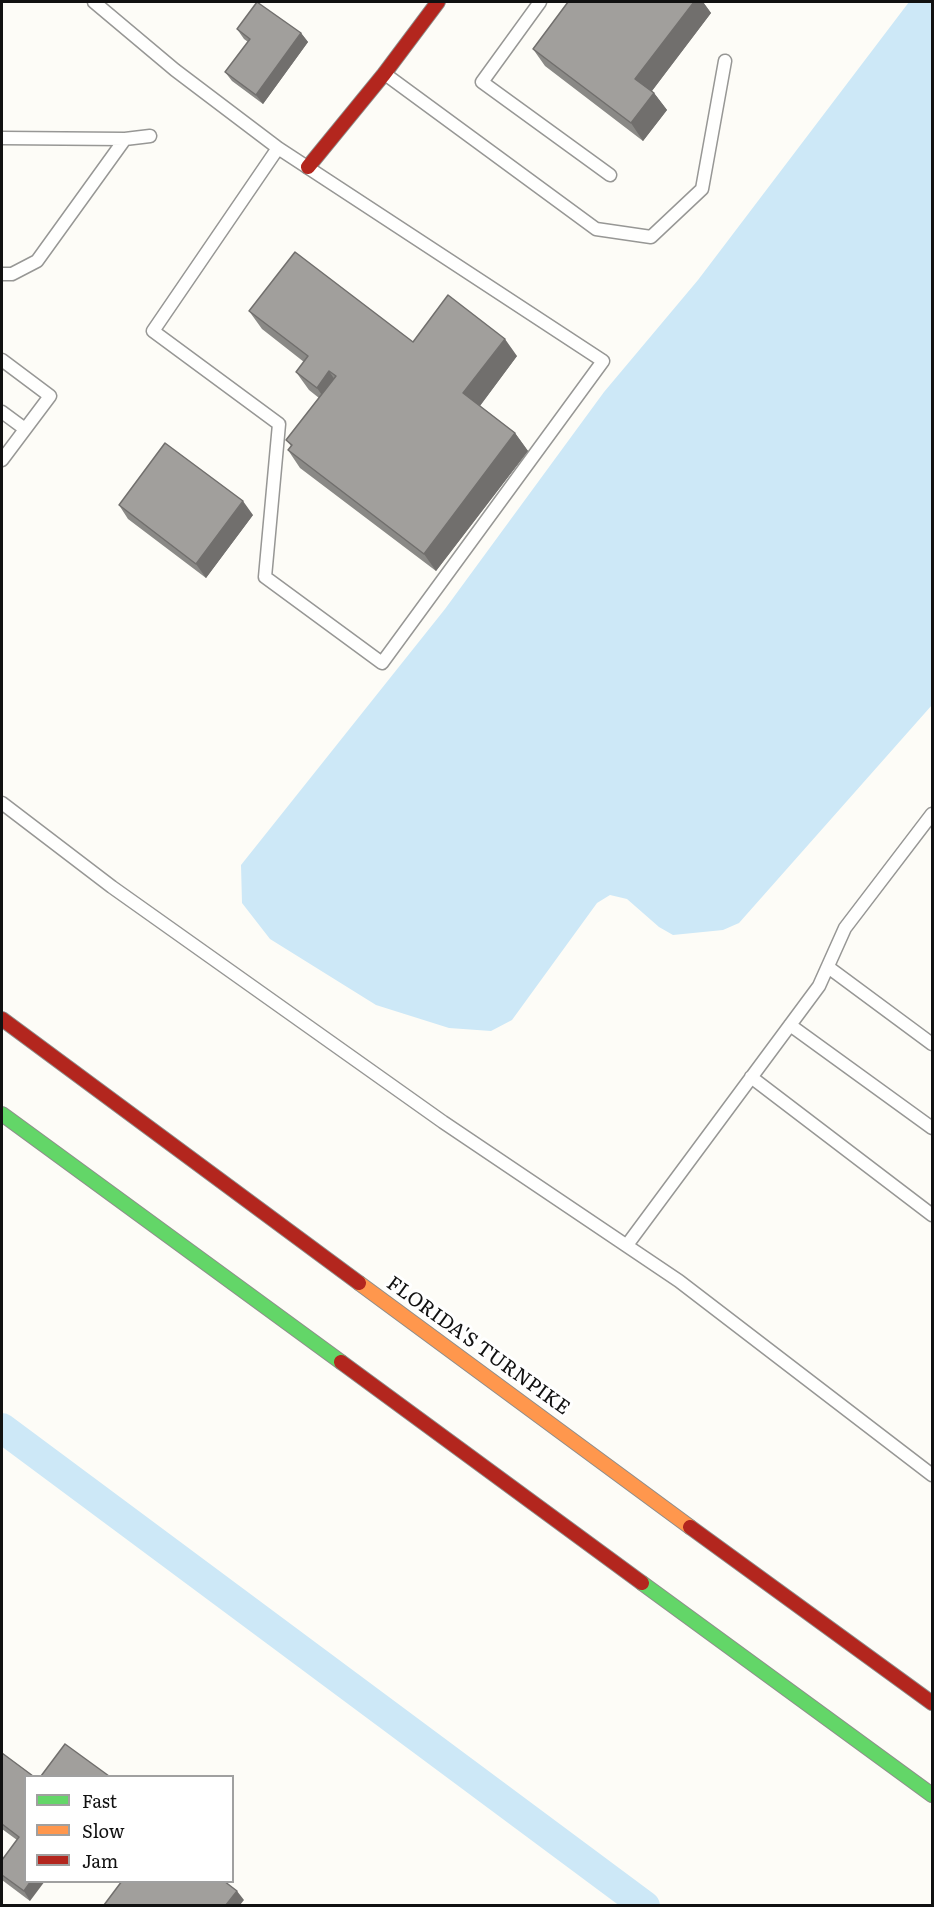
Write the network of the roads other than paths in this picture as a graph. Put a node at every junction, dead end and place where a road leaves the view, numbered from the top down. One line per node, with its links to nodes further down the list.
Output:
1 (94, 2): 9 (lane)
2 (438, 2): 5 (main road)
3 (540, 2): 11 (lane)
4 (725, 61): 5 (lane)
5 (384, 74): 10 (main road)
6 (150, 136): 8 (lane)
7 (2, 138): 8 (lane)
8 (125, 139): 12 (lane)
9 (279, 148): 10 (lane); 10 (lane)
10 (308, 167)
11 (610, 175)
12 (2, 274)
13 (2, 360): 15 (lane)
14 (2, 412): 15 (lane)
15 (25, 429): 16 (lane)
16 (2, 460)
17 (2, 802): 27 (lane)
18 (933, 814): 19 (lane)
19 (828, 967): 21 (lane); 22 (lane)
20 (2, 1019): 29 (main road, FLORIDA'S TURNPIKE)
21 (790, 1025): 23 (lane); 25 (lane)
22 (933, 1044)
23 (751, 1077): 26 (lane); 27 (lane)
24 (2, 1114): 30 (main road)
25 (933, 1128)
26 (933, 1215)
27 (627, 1245): 28 (lane)
28 (933, 1475)
29 (933, 1702)
30 (933, 1795)

